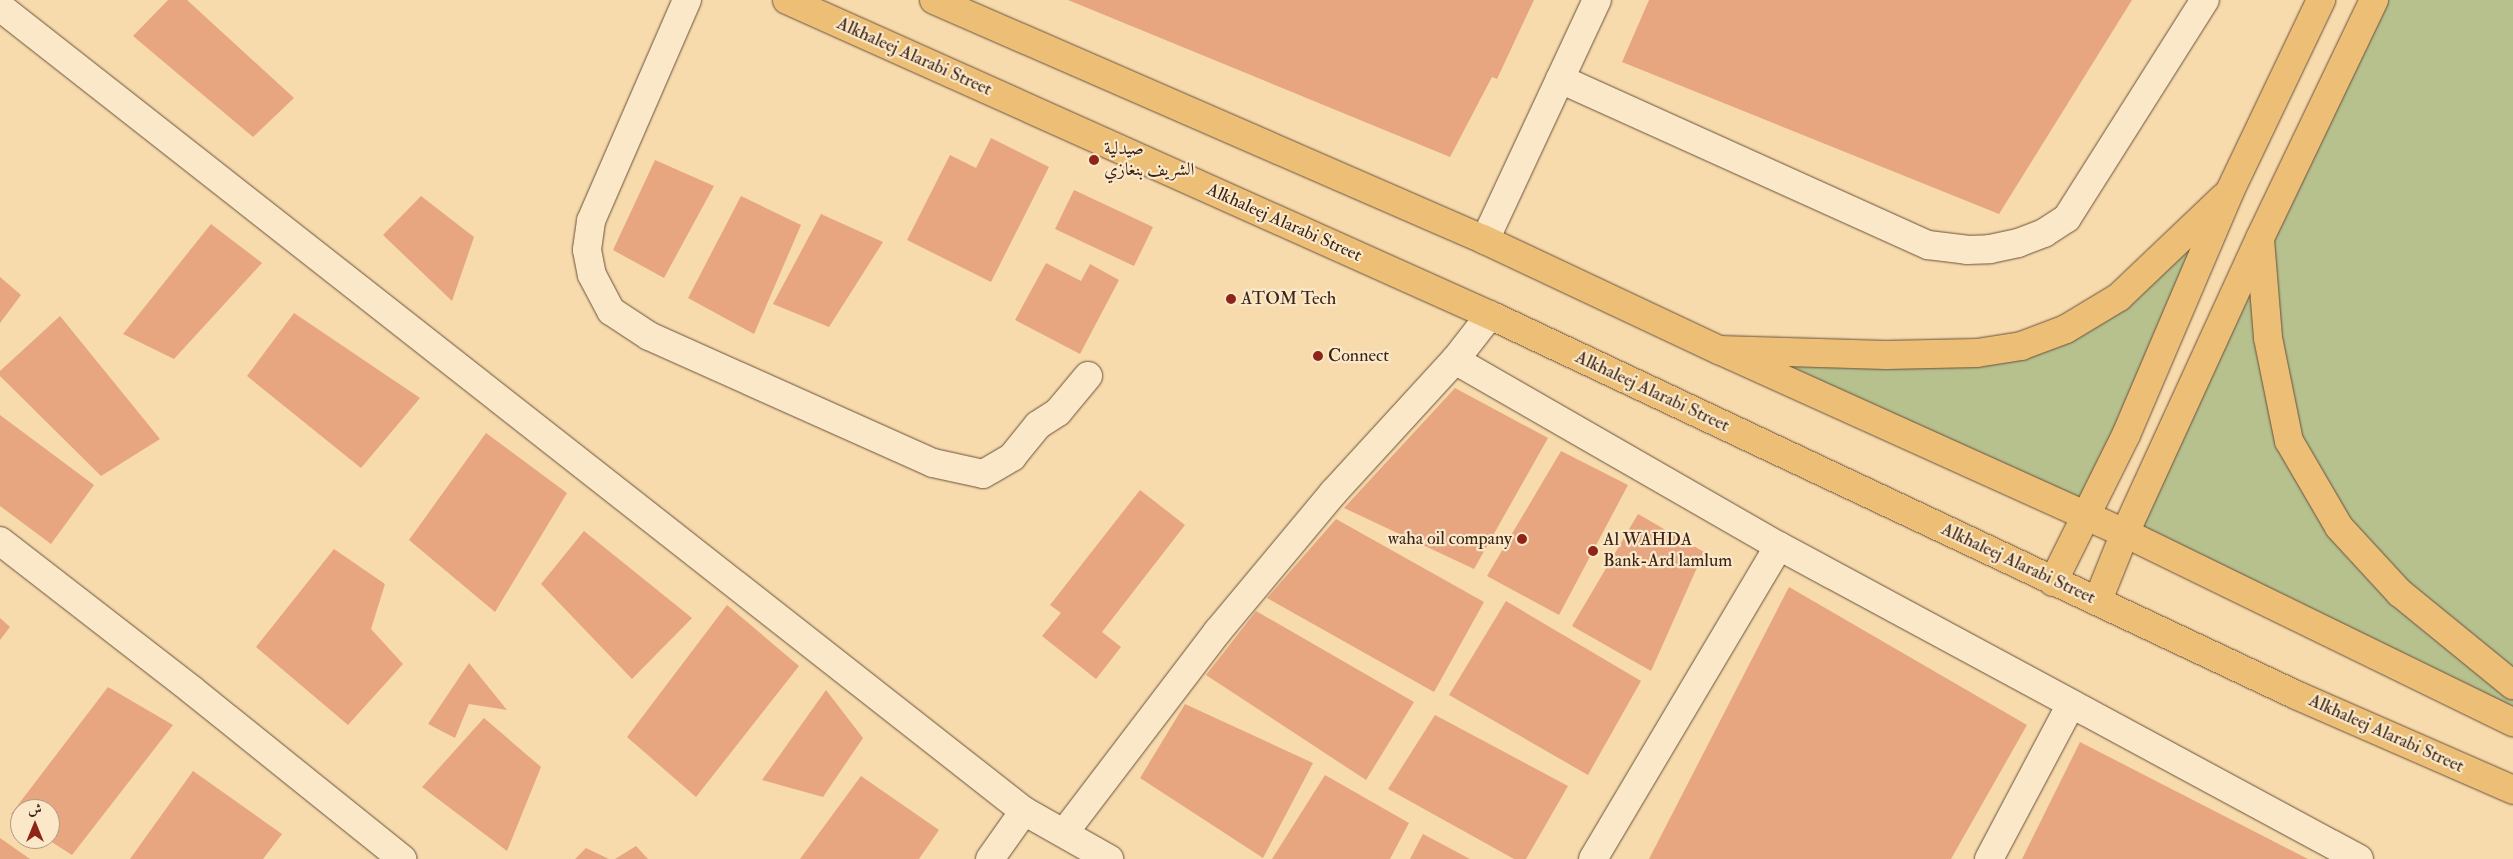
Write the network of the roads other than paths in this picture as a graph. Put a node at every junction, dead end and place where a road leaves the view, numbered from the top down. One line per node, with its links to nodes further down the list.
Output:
1 (687, 0): 16 (street)
2 (787, 0): 13 (main road, Alkhaleej Alarabi Street)
3 (934, 0): 12 (main road)
4 (1597, 0): 9 (street)
5 (2205, 0): 9 (street)
6 (2321, 0): 10 (main road)
7 (2374, 0): 11 (main road)
8 (0, 7): 27 (street)
9 (1560, 79): 12 (street)
10 (2230, 191): 14 (main road); 17 (main road)
11 (2260, 238): 18 (main road); 23 (main road)
12 (1485, 240): 14 (main road)
13 (1490, 315): 15 (street); 21 (main road, Alkhaleej Alarabi Street)
14 (1719, 350): 17 (main road)
15 (1455, 360): 20 (street); 28 (street)
16 (1088, 376)
17 (2087, 516): 18 (main road); 21 (main road)
18 (2125, 533): 22 (main road); 25 (main road)
19 (0, 541): 29 (street)
20 (1779, 546): 24 (street); 32 (street)
21 (2053, 582): 22 (main road, Alkhaleej Alarabi Street)
22 (2098, 600): 26 (main road, Alkhaleej Alarabi Street)
23 (2513, 685)
24 (2071, 704): 33 (street); 34 (street)
25 (2513, 722)
26 (2513, 790)
27 (1024, 811): 28 (street); 30 (street)
28 (1064, 833): 31 (street)
29 (402, 859)
30 (990, 859)
31 (1109, 859)
32 (1593, 859)
33 (1989, 859)
34 (2358, 859)

